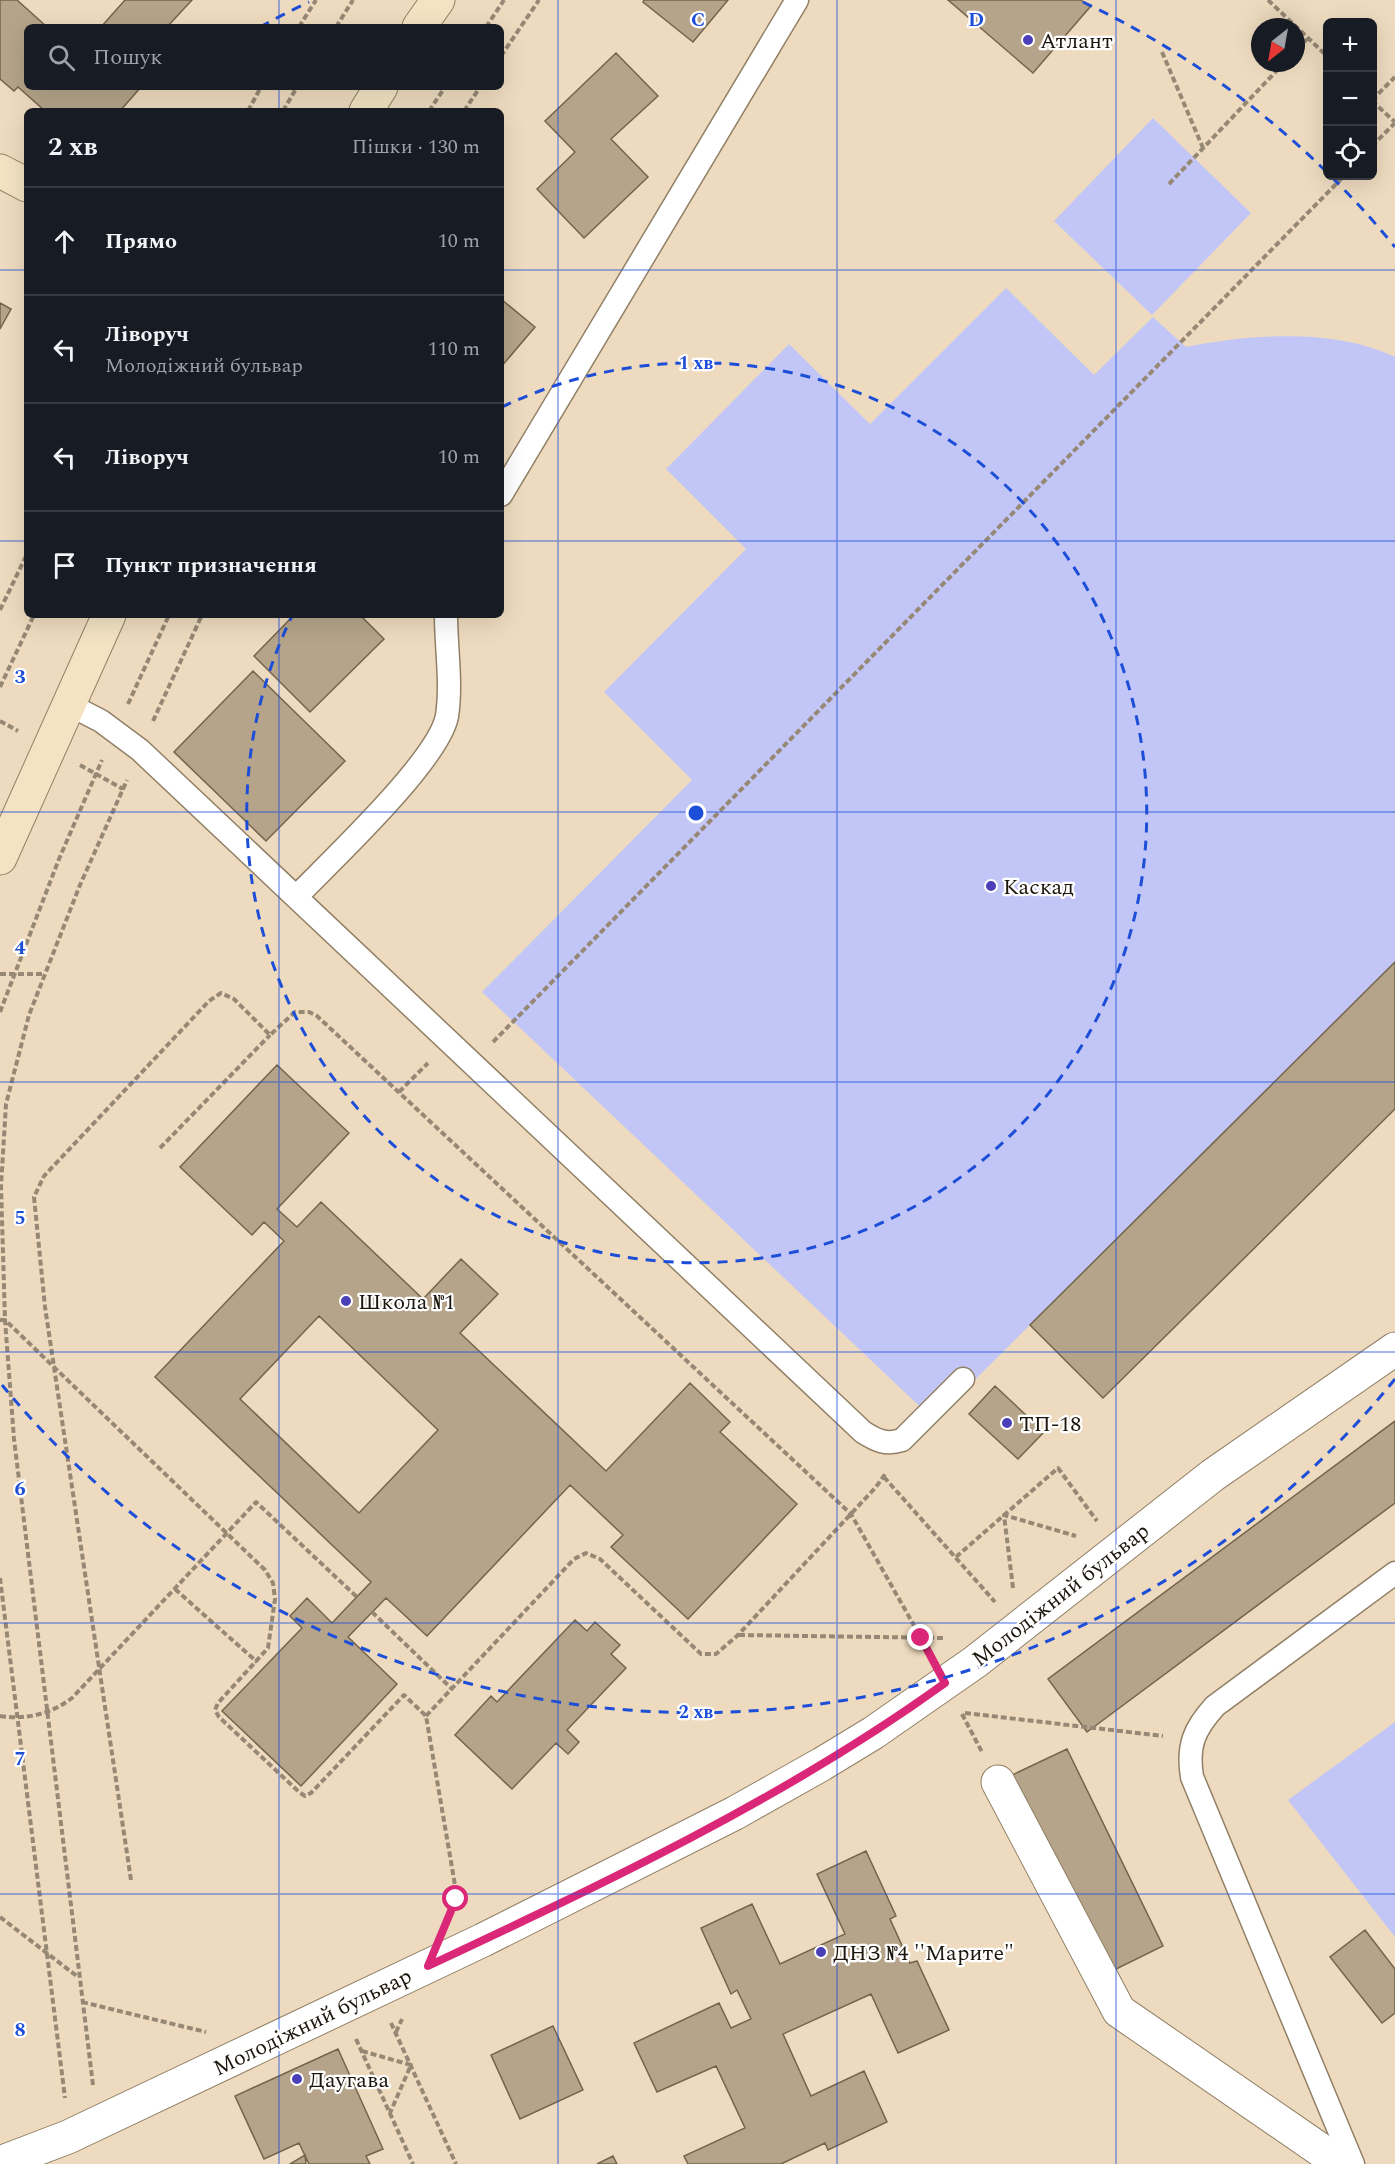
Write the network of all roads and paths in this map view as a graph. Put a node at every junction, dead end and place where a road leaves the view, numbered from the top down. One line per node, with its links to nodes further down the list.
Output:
1 (316, 0): 8 (path)
2 (353, 0): 9 (path)
3 (438, 0): 10 (street)
4 (504, 0): 11 (path)
5 (539, 0): 14 (path)
6 (797, 0): 38 (lane)
7 (1268, 0): 12 (path)
8 (300, 24)
9 (338, 24)
10 (421, 24)
11 (488, 24)
12 (1308, 38): 13 (path); 16 (path)
13 (1305, 41)
14 (504, 52)
15 (1162, 52): 33 (path)
16 (1323, 52)
17 (1275, 72): 33 (path)
18 (1395, 77): 24 (path)
19 (259, 90): 26 (path)
20 (295, 90): 27 (path)
21 (379, 90): 28 (street)
22 (443, 90): 29 (path)
23 (478, 90): 30 (path)
24 (1377, 96)
25 (1377, 106): 31 (path)
26 (250, 108)
27 (285, 108)
28 (368, 108)
29 (431, 108)
30 (466, 108)
31 (1395, 123): 32 (path)
32 (1377, 141)
33 (1203, 148): 37 (path)
34 (0, 171): 36 (street)
35 (1340, 180): 58 (path)
36 (24, 183)
37 (1169, 184)
38 (504, 490)
39 (24, 560): 40 (path)
40 (0, 610)
41 (33, 618): 46 (path)
42 (109, 618): 47 (street)
43 (168, 618): 48 (path)
44 (201, 618): 49 (path)
45 (446, 618): 51 (lane)
46 (0, 687)
47 (68, 704): 48 (lane); 50 (street)
48 (116, 731): 49 (lane); 52 (path)
49 (141, 750): 51 (lane); 53 (path)
50 (0, 858)
51 (296, 897): 57 (lane)
52 (12, 974): 53 (path); 54 (path); 55 (path)
53 (43, 974): 61 (path)
54 (0, 975)
55 (0, 1012)
56 (270, 1035): 59 (path); 60 (path); 63 (path)
57 (448, 1042): 58 (lane); 59 (path)
58 (472, 1064): 64 (lane)
59 (399, 1092): 65 (path)
60 (160, 1148)
61 (2, 1320): 63 (path); 82 (path)
62 (1395, 1348): 68 (street, Молодіжний бульвар)
63 (53, 1367): 67 (path); 79 (path)
64 (963, 1379)
65 (851, 1514): 69 (path); 76 (path); 77 (path)
66 (1004, 1515): 68 (path); 68 (path); 69 (path); 75 (path)
67 (227, 1534): 72 (path); 73 (path); 78 (path)
68 (1118, 1548): 75 (street, Молодіжний бульвар)
69 (956, 1557): 75 (path)
70 (1395, 1573): 86 (lane)
71 (0, 1578): 85 (path)
72 (175, 1589): 78 (path); 79 (path)
73 (357, 1597)
74 (372, 1612): 81 (path)
75 (1011, 1633): 77 (path); 80 (street, Молодіжний бульвар)
76 (738, 1635): 77 (path); 81 (path)
77 (921, 1638): 80 (path)
78 (257, 1662): 84 (path)
79 (100, 1670): 82 (path); 88 (path)
80 (945, 1683): 91 (street, Молодіжний бульвар)
81 (452, 1689): 84 (path)
82 (46, 1713): 85 (path); 92 (path)
83 (0, 1716): 85 (path)
84 (426, 1716): 91 (path)
85 (16, 1718): 90 (path)
86 (1191, 1740): 87 (path); 107 (lane)
87 (998, 1782): 106 (street)
88 (131, 1880)
89 (0, 1917): 90 (path)
90 (48, 1955): 92 (path); 100 (path)
91 (428, 1966): 93 (street, Молодіжний бульвар); 96 (path)
92 (79, 1977): 94 (path)
93 (376, 1990): 95 (street, Молодіжний бульвар); 96 (path)
94 (82, 2002): 97 (path); 102 (path)
95 (341, 2007): 97 (street, Молодіжний бульвар); 98 (path)
96 (396, 2032): 99 (path)
97 (262, 2046): 102 (street, Молодіжний бульвар)
98 (361, 2051): 99 (path); 101 (path)
99 (411, 2066): 101 (path); 104 (path)
100 (65, 2104)
101 (390, 2114): 105 (path)
102 (99, 2123): 103 (street, Молодіжний бульвар)
103 (0, 2163)
104 (454, 2163)
105 (413, 2164)
106 (1341, 2164)
107 (1353, 2164)

